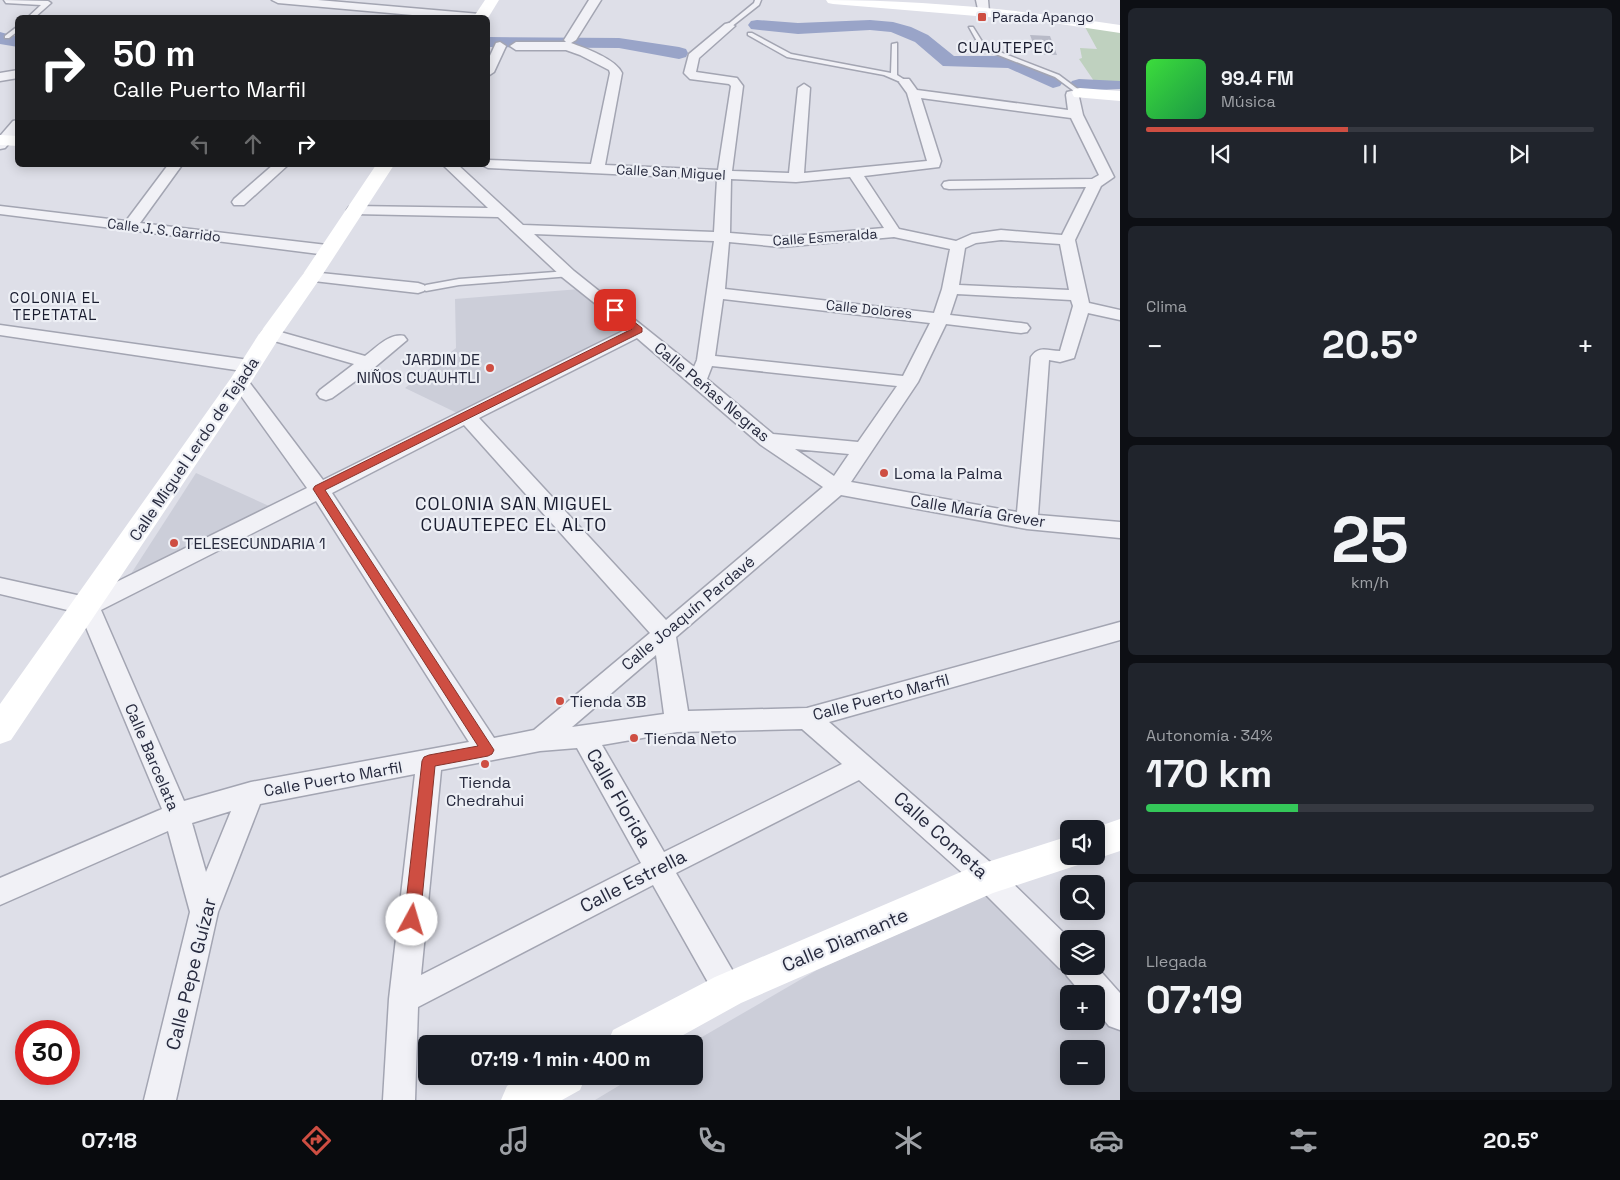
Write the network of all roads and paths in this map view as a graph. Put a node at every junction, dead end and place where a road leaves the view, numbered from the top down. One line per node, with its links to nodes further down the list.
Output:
1 (52, 0): 10 (lane)
2 (278, 0): 8 (street)
3 (492, 0): 15 (street)
4 (595, 0): 22 (street)
5 (758, 0): 16 (lane)
6 (833, 0): 9 (street)
7 (6, 1): 10 (lane)
8 (309, 1): 12 (street); 14 (street)
9 (906, 3): 11 (street)
10 (46, 4): 13 (lane)
11 (982, 6): 18 (street)
12 (298, 12)
13 (33, 15)
14 (450, 15)
15 (482, 15)
16 (729, 26): 44 (street)
17 (971, 28): 31 (lane)
18 (1120, 29)
19 (15, 30): 21 (lane)
20 (750, 34): 29 (lane)
21 (15, 38)
22 (568, 43): 25 (street); 42 (street)
23 (895, 44): 29 (lane)
24 (500, 46): 25 (lane); 26 (street)
25 (516, 46)
26 (490, 68)
27 (15, 74): 28 (street)
28 (0, 76)
29 (899, 79): 32 (street)
30 (804, 88): 45 (street)
31 (1077, 91): 33 (street); 34 (street)
32 (913, 94): 34 (street); 43 (street, Calle San Miguel)
33 (1120, 96)
34 (1076, 115): 46 (street)
35 (15, 128): 36 (street)
36 (5, 142)
37 (490, 164): 42 (street, Calle San Miguel)
38 (174, 167): 52 (street)
39 (279, 167): 48 (street)
40 (384, 167): 50 (street, Calle Miguel Lerdo de Tejada)
41 (452, 167): 51 (street, Calle Peñas Negras)
42 (597, 168): 44 (street, Calle San Miguel)
43 (855, 173): 45 (street, Calle San Miguel); 54 (street)
44 (724, 175): 45 (street, Calle San Miguel); 55 (street)
45 (796, 178)
46 (1107, 180): 47 (street); 56 (street)
47 (949, 185)
48 (239, 202)
49 (0, 210): 52 (street, Calle J. S. Garrido)
50 (354, 210): 51 (street); 58 (street, Calle Miguel Lerdo de Tejada)
51 (500, 212): 53 (street, Calle Peñas Negras)
52 (130, 226): 58 (street, Calle J. S. Garrido)
53 (520, 229): 55 (street, Calle Esmeralda); 59 (street, Calle Peñas Negras)
54 (894, 232): 55 (street, Calle Esmeralda); 57 (street, Calle Esmeralda)
55 (722, 237): 63 (street)
56 (1067, 240): 57 (street); 64 (street)
57 (958, 246): 62 (street, Calle Joaquín Pardavé)
58 (328, 250): 60 (street, Calle Miguel Lerdo de Tejada)
59 (568, 274): 61 (lane); 68 (street, Calle Peñas Negras)
60 (311, 277): 61 (street); 70 (street, Calle Miguel Lerdo de Tejada)
61 (422, 288)
62 (950, 289): 64 (street); 66 (street, Calle Joaquín Pardavé)
63 (716, 293): 66 (street, Calle Dolores); 72 (street)
64 (1079, 301): 65 (street); 83 (street)
65 (1120, 315)
66 (941, 317): 67 (street, Calle Dolores); 76 (street, Calle Joaquín Pardavé)
67 (1021, 328)
68 (639, 330): 75 (street, Calle Peñas Negras); 78 (street)
69 (1, 332): 74 (street)
70 (270, 334): 73 (street); 74 (street, Calle Miguel Lerdo de Tejada)
71 (398, 340): 73 (street)
72 (706, 360): 75 (street); 76 (street)
73 (369, 363): 77 (street)
74 (245, 374): 82 (street); 86 (street, Calle Miguel Lerdo de Tejada)
75 (697, 381): 79 (street, Calle Peñas Negras)
76 (909, 382): 80 (street, Calle Joaquín Pardavé)
77 (326, 394)
78 (466, 416): 82 (street); 88 (street)
79 (768, 440): 80 (street); 81 (street, Calle Peñas Negras)
80 (862, 449): 81 (street, Calle Joaquín Pardavé)
81 (837, 487): 83 (street, Calle María Grever); 88 (street, Calle Joaquín Pardavé)
82 (318, 489): 86 (street); 94 (street)
83 (1027, 521): 84 (street, Calle María Grever)
84 (1120, 530)
85 (0, 586): 86 (street)
86 (88, 606): 91 (street, Calle Miguel Lerdo de Tejada); 98 (street, Calle Barcelata)
87 (1120, 631): 89 (street, Calle Puerto Marfil)
88 (664, 633): 90 (street); 93 (street, Calle Joaquín Pardavé)
89 (807, 718): 90 (street, Calle Puerto Marfil); 96 (street, Calle Cometa)
90 (677, 722): 92 (street, Calle Puerto Marfil)
91 (0, 730)
92 (584, 737): 93 (street, Calle Puerto Marfil); 102 (street, Calle Florida)
93 (540, 740): 94 (street, Calle Puerto Marfil)
94 (488, 750): 95 (street, Calle Puerto Marfil)
95 (429, 761): 97 (street, Calle Puerto Marfil); 109 (street)
96 (863, 766): 102 (street, Calle Estrella); 103 (street, Calle Cometa)
97 (251, 794): 98 (street, Calle Puerto Marfil); 105 (street, Calle Pepe Guízar)
98 (177, 815): 104 (street, Calle Puerto Marfil); 105 (street, Calle Barcelata)
99 (1120, 835): 100 (street)
100 (1105, 840)
101 (1060, 855): 103 (street, Calle Diamante)
102 (658, 868): 108 (street, Calle Florida); 109 (street, Calle Estrella)
103 (988, 878): 106 (street, Calle Cometa); 108 (street, Calle Diamante)
104 (0, 892)
105 (204, 912): 113 (street, Calle Pepe Guízar)
106 (1060, 949)
107 (1085, 975): 110 (street)
108 (728, 990): 111 (street, Calle Diamante)
109 (404, 999): 114 (street)
110 (1120, 1015)
111 (645, 1035)
112 (549, 1085): 115 (street)
113 (160, 1100)
114 (399, 1100)
115 (521, 1100)

